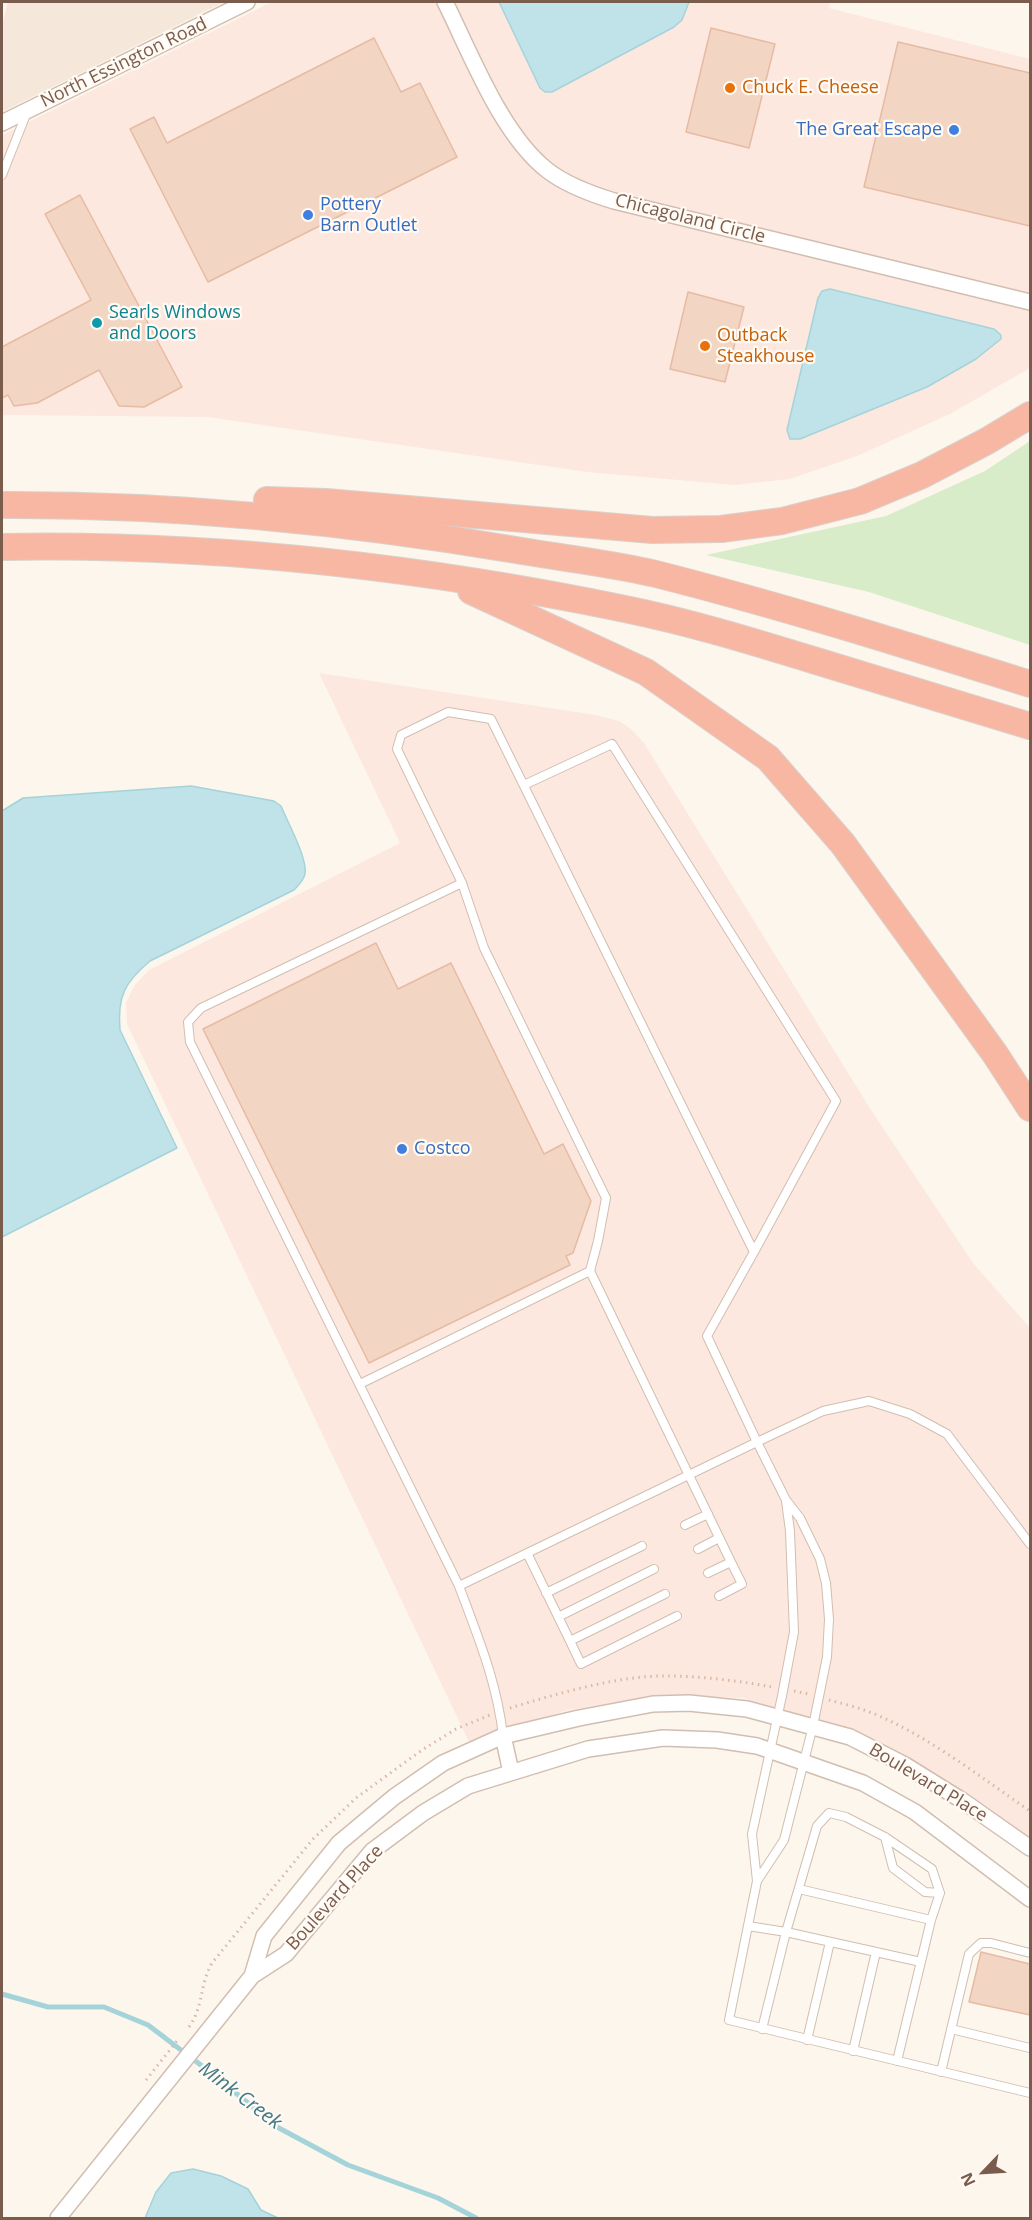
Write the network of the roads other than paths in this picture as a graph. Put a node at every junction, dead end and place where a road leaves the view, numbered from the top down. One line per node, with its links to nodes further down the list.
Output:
1 (247, 2): 3 (street, North Essington Road)
2 (445, 2): 6 (street, Chicagoland Circle)
3 (27, 111): 4 (street, North Essington Road); 5 (lane)
4 (2, 123)
5 (2, 175)
6 (1030, 302)
7 (1030, 415): 9 (highway)
8 (2, 505): 9 (highway)
9 (174, 509): 12 (highway)
10 (2, 547): 11 (highway)
11 (441, 577): 13 (highway); 16 (highway)
12 (1030, 684)
13 (1030, 726)
14 (524, 785): 15 (lane); 17 (lane); 17 (lane)
15 (462, 883): 18 (lane); 19 (lane)
16 (1030, 1108)
17 (754, 1252): 20 (lane)
18 (590, 1271): 19 (lane); 21 (lane)
19 (360, 1384): 33 (lane)
20 (757, 1442): 21 (lane); 22 (lane); 26 (lane)
21 (688, 1475): 23 (lane); 29 (lane)
22 (786, 1500): 40 (lane); 41 (lane)
23 (708, 1514): 24 (lane); 25 (lane)
24 (686, 1526)
25 (719, 1538): 28 (lane); 30 (lane)
26 (1030, 1544)
27 (642, 1546): 34 (lane)
28 (698, 1549)
29 (527, 1553): 33 (lane); 34 (lane)
30 (731, 1562): 32 (lane); 36 (lane)
31 (654, 1569): 38 (lane)
32 (708, 1573)
33 (459, 1586): 42 (lane)
34 (546, 1593): 38 (lane)
35 (665, 1594): 39 (lane)
36 (719, 1596)
37 (677, 1616): 39 (lane)
38 (558, 1617): 39 (lane)
39 (570, 1641)
40 (778, 1716): 41 (street, Boulevard Place); 42 (street, Boulevard Place); 43 (lane)
41 (813, 1726): 44 (lane); 47 (street, Boulevard Place)
42 (502, 1737): 45 (street); 59 (street, Boulevard Place)
43 (770, 1751): 44 (street, Boulevard Place); 45 (street, Boulevard Place); 48 (lane)
44 (805, 1762): 48 (lane); 51 (street, Boulevard Place)
45 (511, 1772): 59 (street, Boulevard Place)
46 (885, 1837): 49 (lane); 50 (lane); 50 (lane)
47 (1030, 1846)
48 (757, 1881): 53 (lane)
49 (799, 1889): 52 (lane); 54 (lane)
50 (940, 1893): 52 (lane)
51 (1030, 1899)
52 (931, 1920): 58 (lane)
53 (748, 1926): 54 (lane); 60 (lane)
54 (786, 1932): 55 (lane); 60 (lane)
55 (830, 1942): 56 (lane); 62 (lane)
56 (876, 1952): 58 (lane); 64 (lane)
57 (1030, 1953): 61 (lane)
58 (921, 1962): 65 (lane)
59 (252, 1976): 68 (street)
60 (762, 2029): 62 (lane)
61 (951, 2029): 63 (lane); 66 (lane)
62 (807, 2040): 64 (lane)
63 (1030, 2048)
64 (853, 2051): 65 (lane)
65 (897, 2061): 66 (lane)
66 (941, 2072): 67 (lane)
67 (1030, 2093)
68 (57, 2218)

